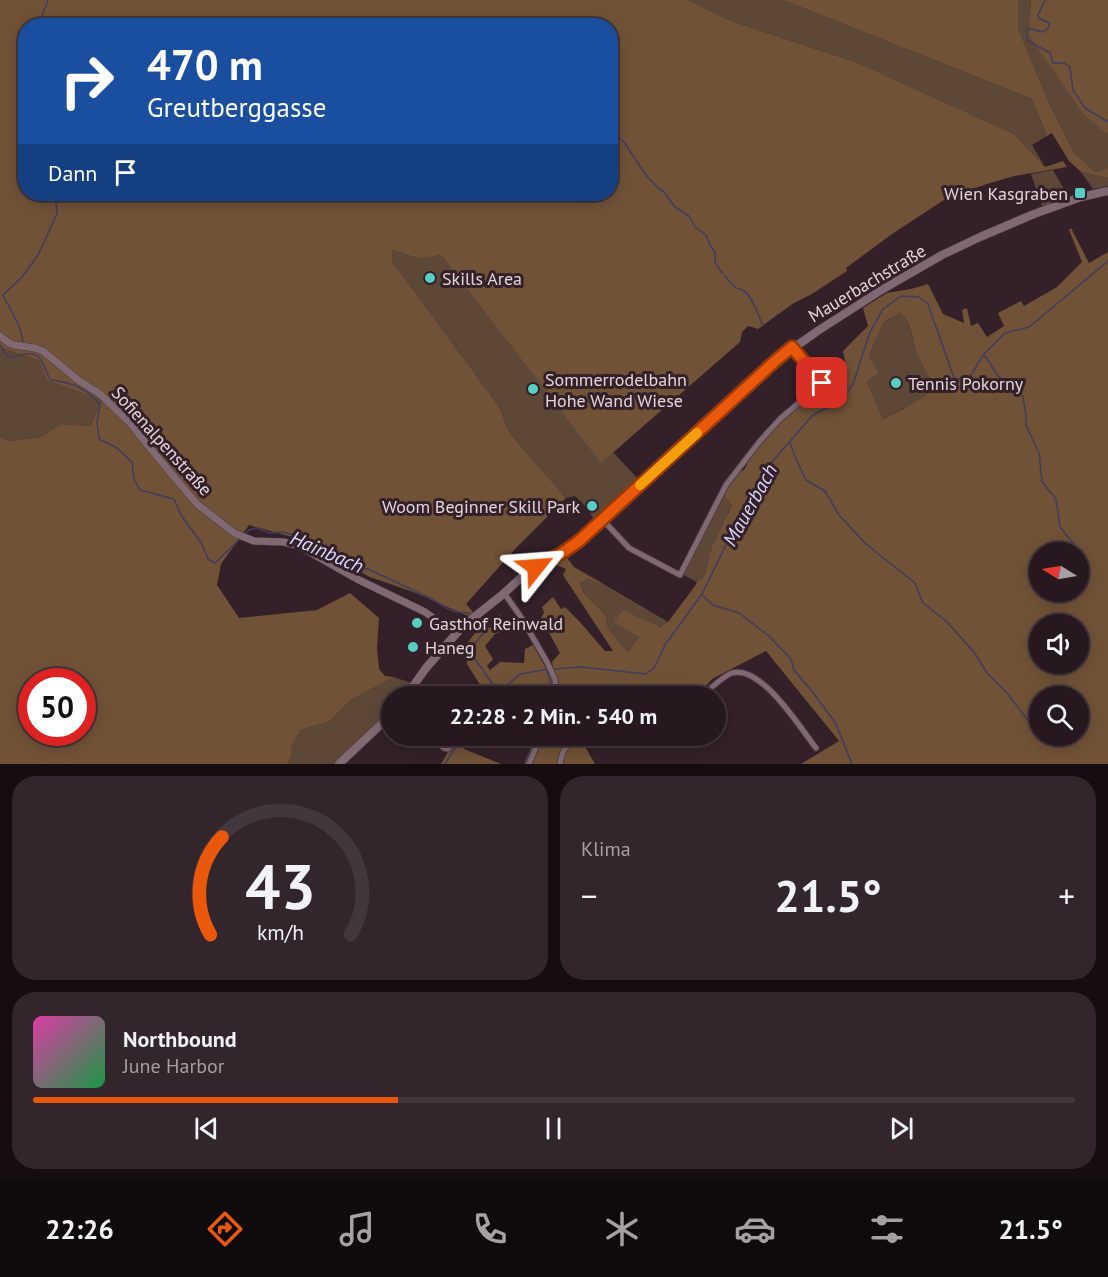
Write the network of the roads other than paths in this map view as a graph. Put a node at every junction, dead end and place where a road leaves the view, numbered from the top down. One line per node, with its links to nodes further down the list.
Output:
1 (1108, 191): 3 (main road, Mauerbachstraße)
2 (0, 336): 8 (street, Sofienalpenstraße)
3 (792, 347): 5 (street); 6 (main road, Mauerbachstraße)
4 (834, 372): 5 (street)
5 (822, 383): 6 (street)
6 (603, 519): 7 (main road, Mauerbachstraße)
7 (504, 593): 8 (main road, Mauerbachstraße); 10 (street)
8 (458, 632): 9 (main road)
9 (413, 686)
10 (556, 686)
11 (712, 686): 16 (street)
12 (381, 724): 18 (main road)
13 (441, 746): 17 (street)
14 (536, 746): 19 (street)
15 (567, 746): 20 (street)
16 (816, 748)
17 (448, 749)
18 (339, 764)
19 (529, 764)
20 (560, 764)

